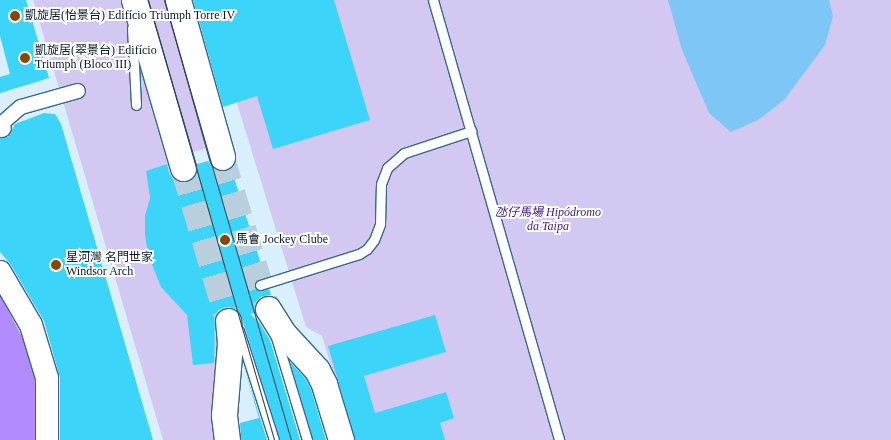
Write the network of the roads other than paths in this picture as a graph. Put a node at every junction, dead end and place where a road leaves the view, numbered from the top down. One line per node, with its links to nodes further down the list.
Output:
1 (132, 0): 5 (lane); 9 (main road)
2 (178, 0): 8 (main road)
3 (433, 0): 7 (lane)
4 (78, 91): 6 (street)
5 (136, 105)
6 (1, 127)
7 (471, 131): 11 (lane); 19 (lane)
8 (222, 156)
9 (183, 168)
10 (0, 272): 14 (street)
11 (260, 285)
12 (268, 309): 17 (lane); 18 (main road)
13 (232, 320): 15 (main road); 16 (lane)
14 (47, 440)
15 (227, 440)
16 (274, 440)
17 (307, 440)
18 (341, 440)
19 (560, 440)

